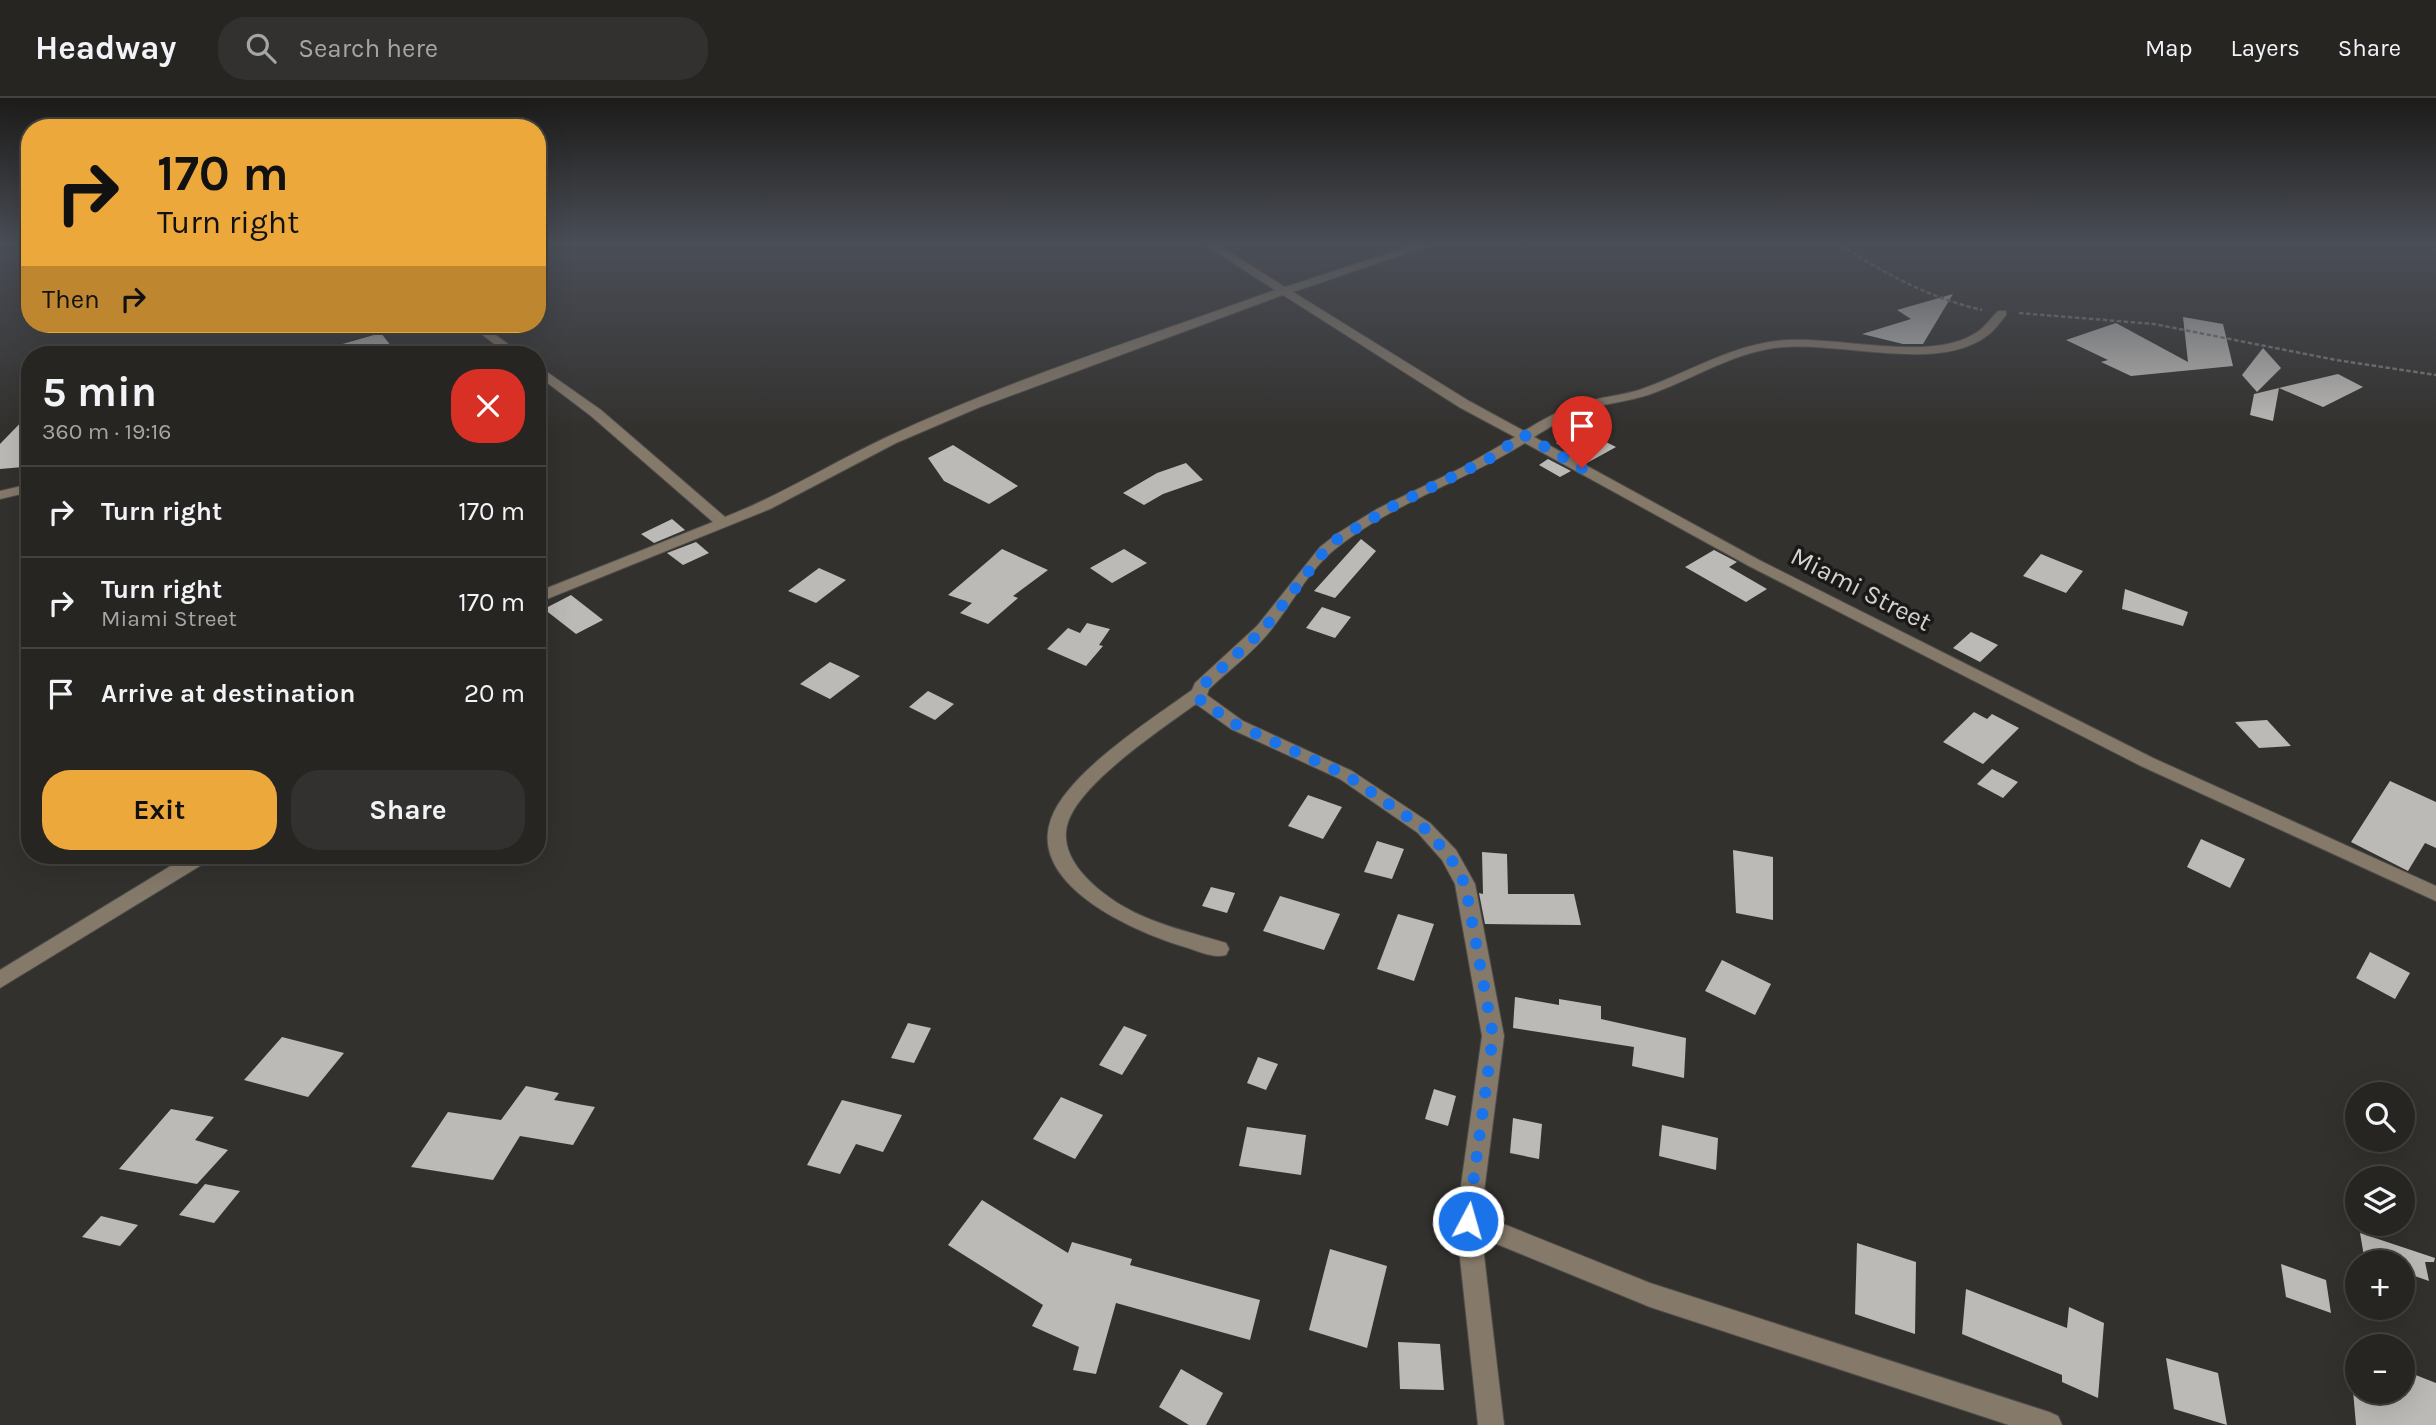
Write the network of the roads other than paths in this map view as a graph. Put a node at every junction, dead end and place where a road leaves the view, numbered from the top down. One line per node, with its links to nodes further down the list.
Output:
1 (1241, 307): 10 (street)
2 (1309, 307): 7 (street, Miami Street)
3 (2002, 313): 7 (street)
4 (486, 333): 5 (street)
5 (505, 346)
6 (546, 376): 10 (street)
7 (1524, 435): 12 (street); 14 (street, Miami Street)
8 (21, 490): 9 (street)
9 (0, 495)
10 (724, 524): 11 (street)
11 (546, 594)
12 (1198, 694): 15 (street); 17 (street)
13 (188, 864): 16 (street)
14 (2436, 894)
15 (1219, 949)
16 (0, 980)
17 (1468, 1221): 18 (street); 19 (street)
18 (1491, 1425)
19 (2049, 1425)

